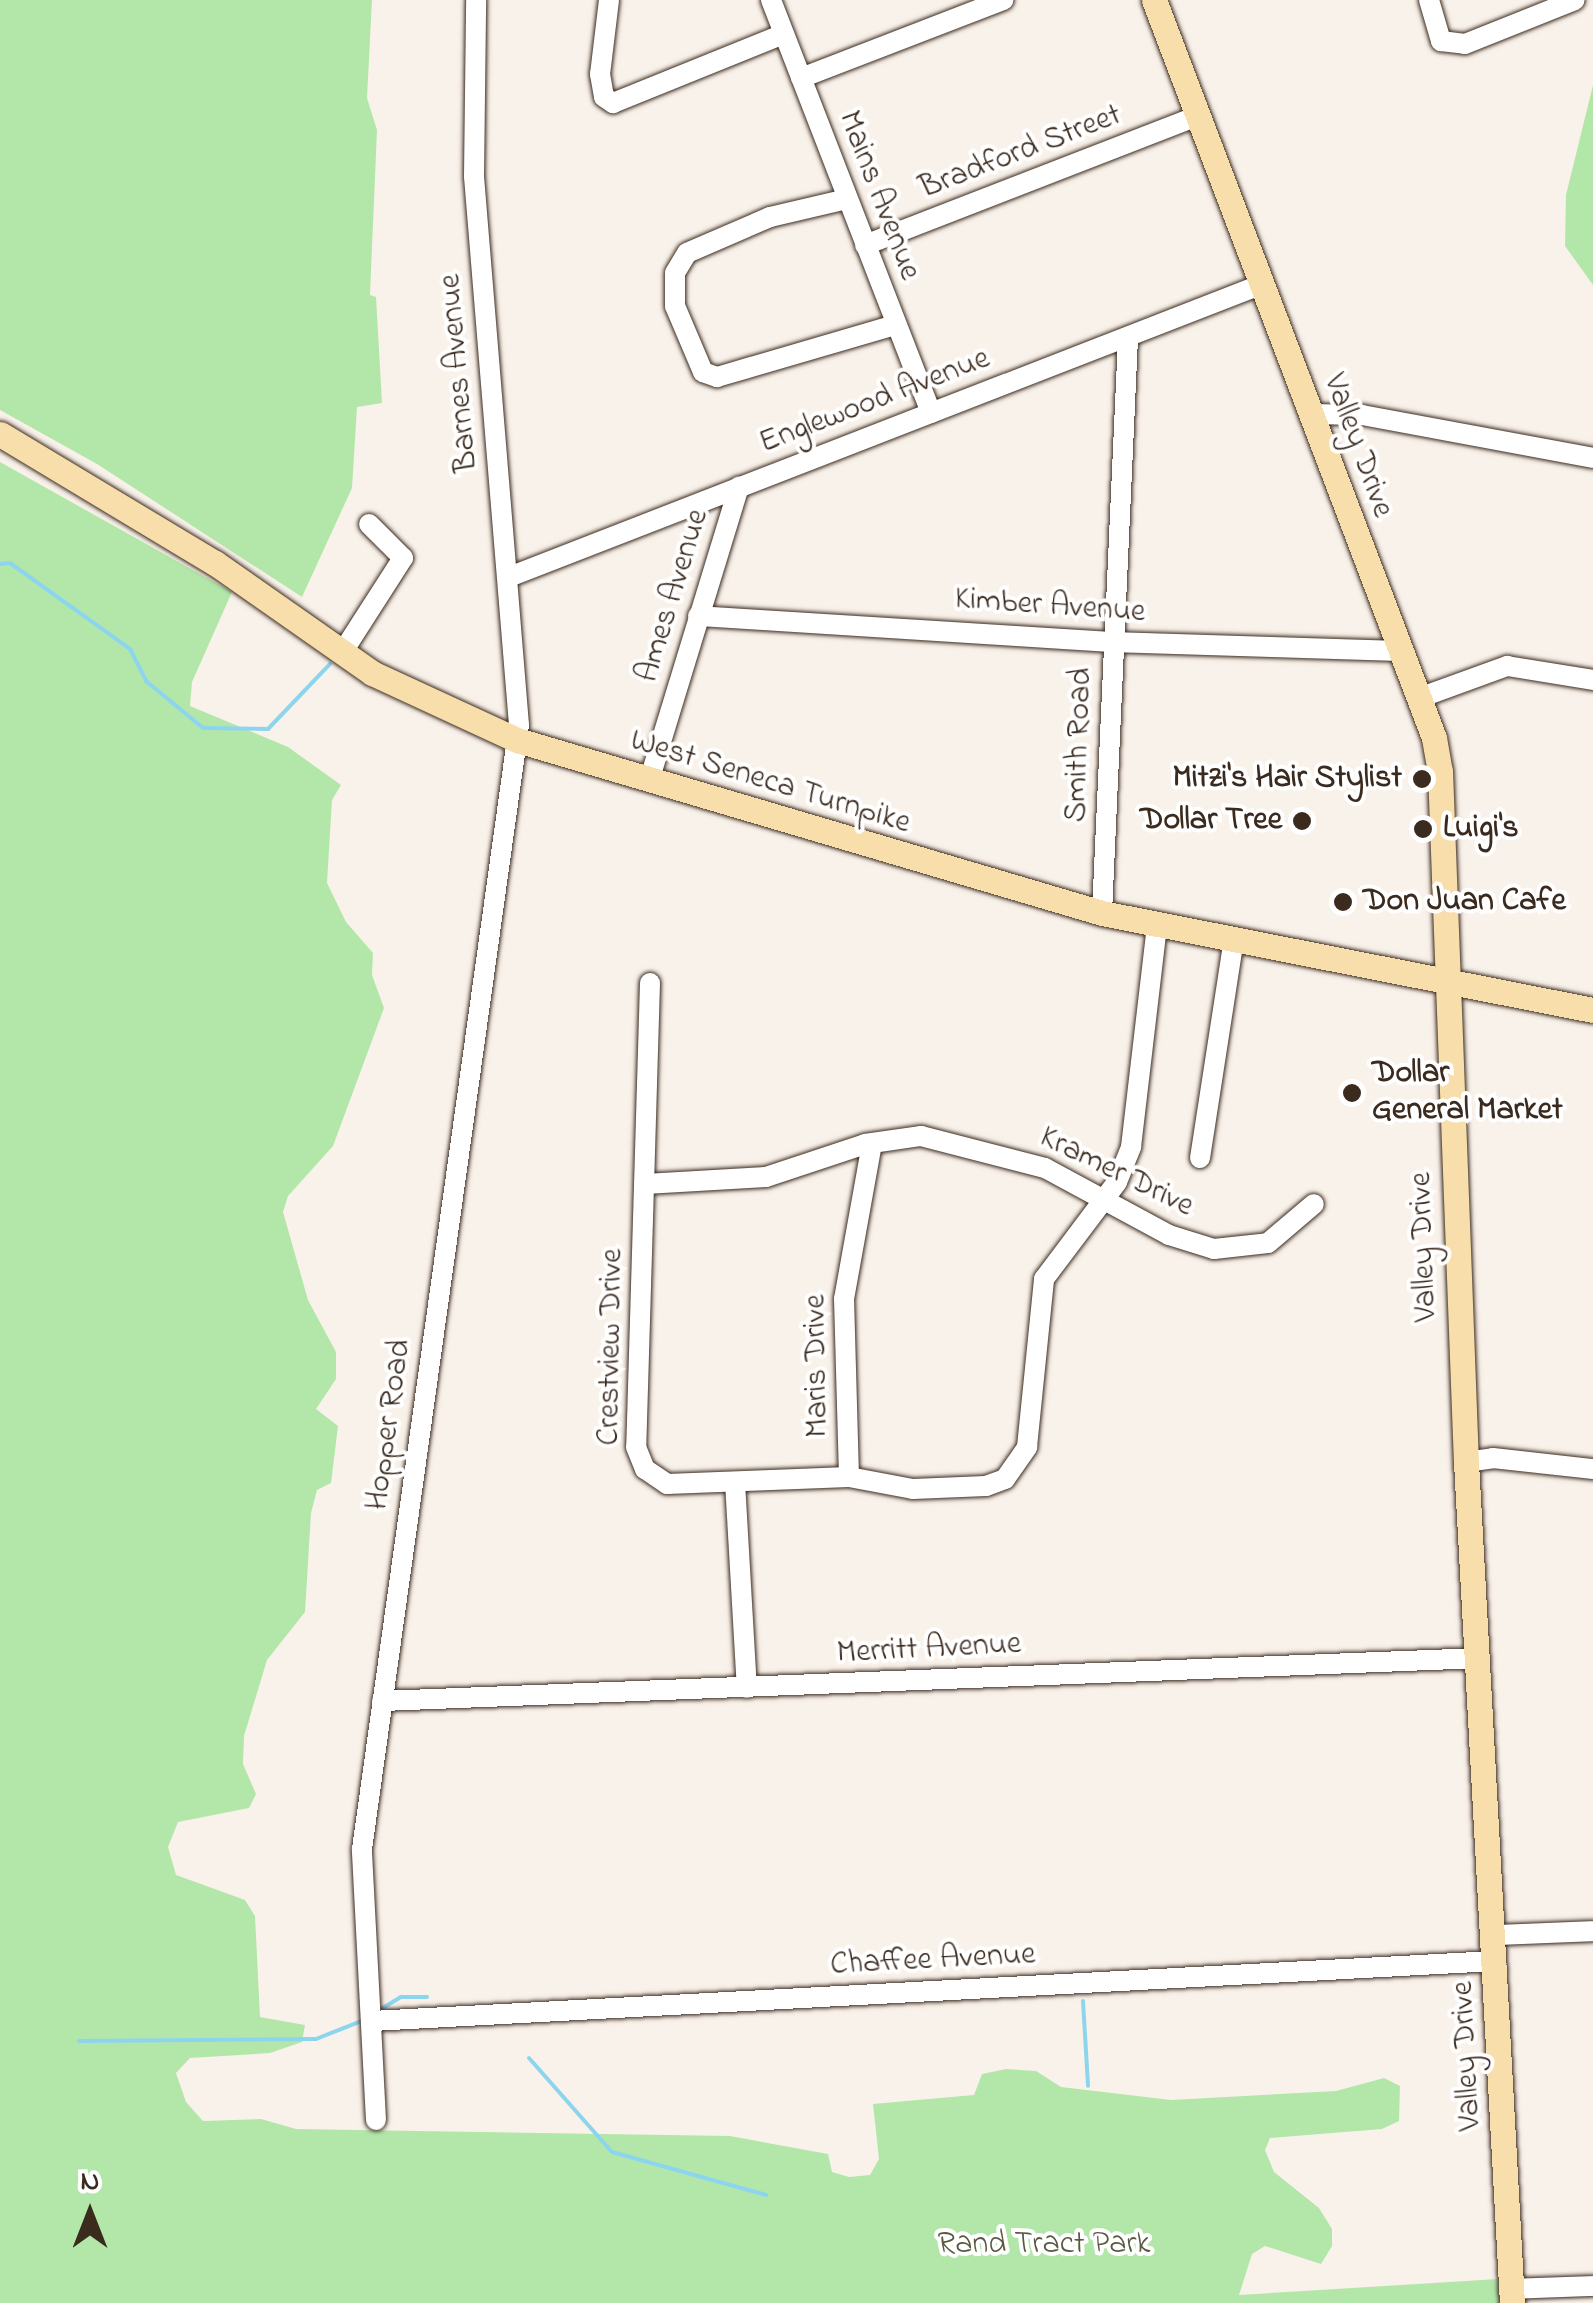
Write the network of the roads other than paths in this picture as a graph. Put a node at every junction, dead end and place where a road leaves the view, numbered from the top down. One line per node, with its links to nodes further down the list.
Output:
1 (476, 0): 22 (street, Barnes Avenue)
2 (609, 0): 8 (street)
3 (771, 0): 8 (street, Mains Avenue)
4 (1003, 0): 9 (street)
5 (1154, 0): 10 (main road, Valley Drive)
6 (1429, 0): 7 (street)
7 (1575, 0)
8 (784, 34): 9 (street, Mains Avenue)
9 (800, 78): 11 (street, Mains Avenue)
10 (1198, 116): 12 (street, Bradford Street); 13 (main road, Valley Drive)
11 (846, 199): 12 (street, Mains Avenue); 14 (street)
12 (865, 245): 14 (street, Mains Avenue)
13 (1262, 284): 15 (street, Englewood Avenue); 17 (main road, Valley Drive)
14 (895, 325): 16 (street, Mains Avenue)
15 (1128, 339): 16 (street, Englewood Avenue); 24 (street, Smith Road)
16 (931, 413): 20 (street, Englewood Avenue)
17 (1311, 414): 19 (street); 25 (main road, Valley Drive)
18 (0, 434): 26 (main road, West Seneca Turnpike)
19 (1593, 458)
20 (739, 486): 22 (street, Englewood Avenue); 23 (street, Ames Avenue)
21 (369, 524): 26 (street)
22 (509, 577): 29 (street, Barnes Avenue)
23 (698, 616): 24 (street, Kimber Avenue); 30 (street, Ames Avenue)
24 (1113, 642): 25 (street, Kimber Avenue); 31 (street, Smith Road)
25 (1398, 651): 28 (main road, Valley Drive)
26 (342, 652): 29 (main road, West Seneca Turnpike)
27 (1593, 680): 28 (street)
28 (1419, 698): 35 (main road, Valley Drive)
29 (516, 740): 30 (main road, West Seneca Turnpike); 48 (street, Hopper Road)
30 (649, 781): 31 (main road, West Seneca Turnpike)
31 (1102, 914): 32 (main road, West Seneca Turnpike)
32 (1156, 927): 33 (main road, West Seneca Turnpike); 40 (street)
33 (1233, 944): 35 (main road, West Seneca Turnpike); 38 (street)
34 (650, 983): 39 (street, Crestview Drive)
35 (1447, 984): 36 (main road, West Seneca Turnpike); 42 (main road, Valley Drive)
36 (1593, 1010)
37 (872, 1143): 39 (street, Kramer Drive); 40 (street, Kramer Drive); 44 (street, Maris Drive)
38 (1200, 1158)
39 (645, 1184): 45 (street, Crestview Drive)
40 (1105, 1200): 41 (street, Kramer Drive); 44 (street)
41 (1314, 1204)
42 (1466, 1462): 43 (street); 46 (main road, Valley Drive)
43 (1593, 1470)
44 (849, 1477): 45 (street, Maris Drive)
45 (735, 1482): 47 (street)
46 (1479, 1658): 47 (street, Merritt Avenue); 50 (main road, Valley Drive)
47 (747, 1688): 48 (street, Merritt Avenue)
48 (382, 1701): 51 (street, Hopper Road)
49 (1593, 1931): 50 (street, Chaffee Avenue)
50 (1495, 1948): 51 (street, Chaffee Avenue); 54 (main road, Valley Drive)
51 (372, 2021): 52 (street, Hopper Road)
52 (376, 2120)
53 (1593, 2286): 54 (street)
54 (1512, 2296)

